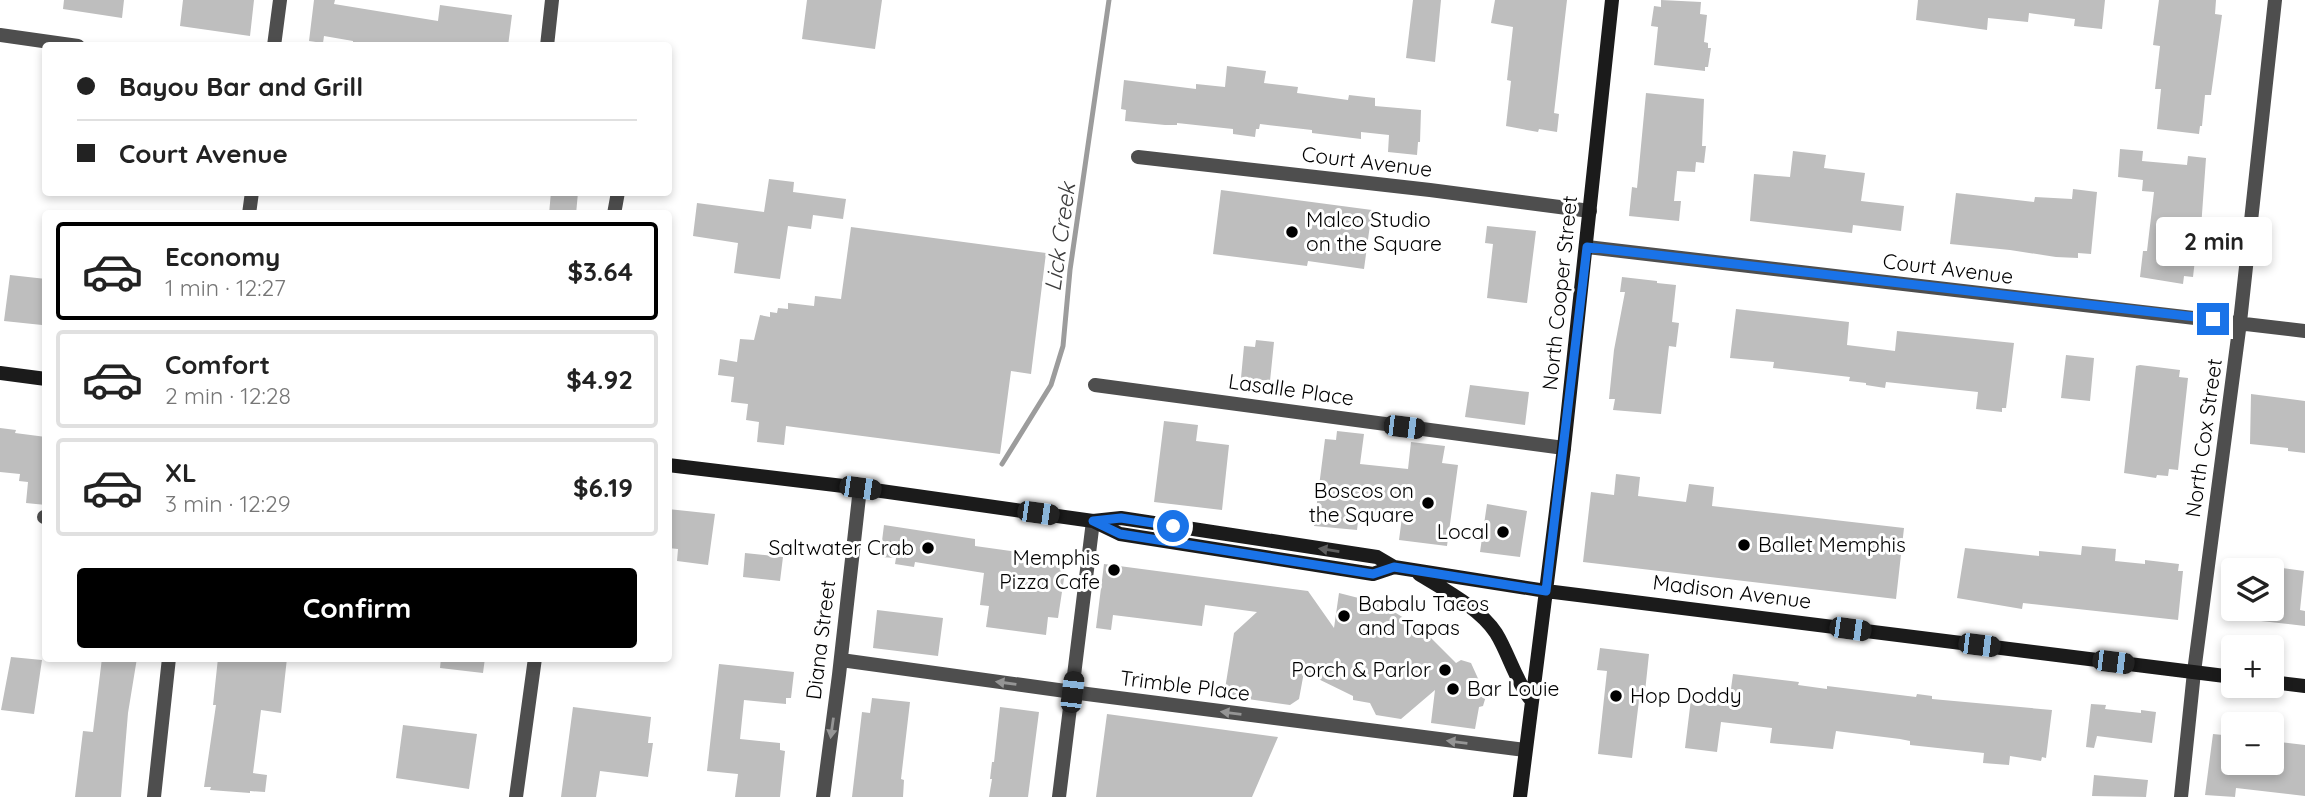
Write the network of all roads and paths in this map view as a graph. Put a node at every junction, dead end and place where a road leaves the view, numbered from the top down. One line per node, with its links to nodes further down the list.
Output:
1 (280, 0): 7 (street)
2 (552, 0): 8 (street)
3 (1612, 0): 10 (street, North Cooper Street)
4 (2275, 0): 12 (street, North Cox Street)
5 (0, 35): 6 (street)
6 (50, 42)
7 (275, 42)
8 (547, 42)
9 (1138, 156): 10 (street, Court Avenue)
10 (1590, 211): 11 (street, North Cooper Street)
11 (1587, 247): 12 (street, Court Avenue); 17 (street, North Cooper Street)
12 (2240, 322): 13 (street, Court Avenue); 26 (street, North Cox Street)
13 (2305, 331)
14 (0, 373): 15 (street)
15 (42, 378)
16 (1095, 385): 17 (street, Lasalle Place)
17 (1564, 448): 22 (street, North Cooper Street)
18 (672, 465): 19 (street, Madison Avenue)
19 (860, 488): 20 (street, Madison Avenue); 23 (street, Diana Street)
20 (1093, 521): 21 (street, Madison Avenue); 30 (street)
21 (1411, 569): 22 (street, Madison Avenue); 31 (street)
22 (1546, 591): 26 (street, Madison Avenue); 31 (street, North Cooper Street)
23 (841, 660): 30 (street, Trimble Place, one-way to 23); 35 (street, Diana Street, one-way to 35)
24 (169, 662): 33 (street)
25 (534, 662): 34 (street)
26 (2194, 672): 27 (street, Madison Avenue); 38 (street, North Cox Street)
27 (2221, 675)
28 (2284, 683): 29 (street)
29 (2305, 686)
30 (1072, 692): 32 (street, Trimble Place, one-way to 30); 36 (street)
31 (1531, 699): 32 (street, North Cooper Street)
32 (1525, 750): 37 (street, North Cooper Street)
33 (154, 797)
34 (516, 797)
35 (822, 797)
36 (1059, 797)
37 (1520, 797)
38 (2181, 797)

